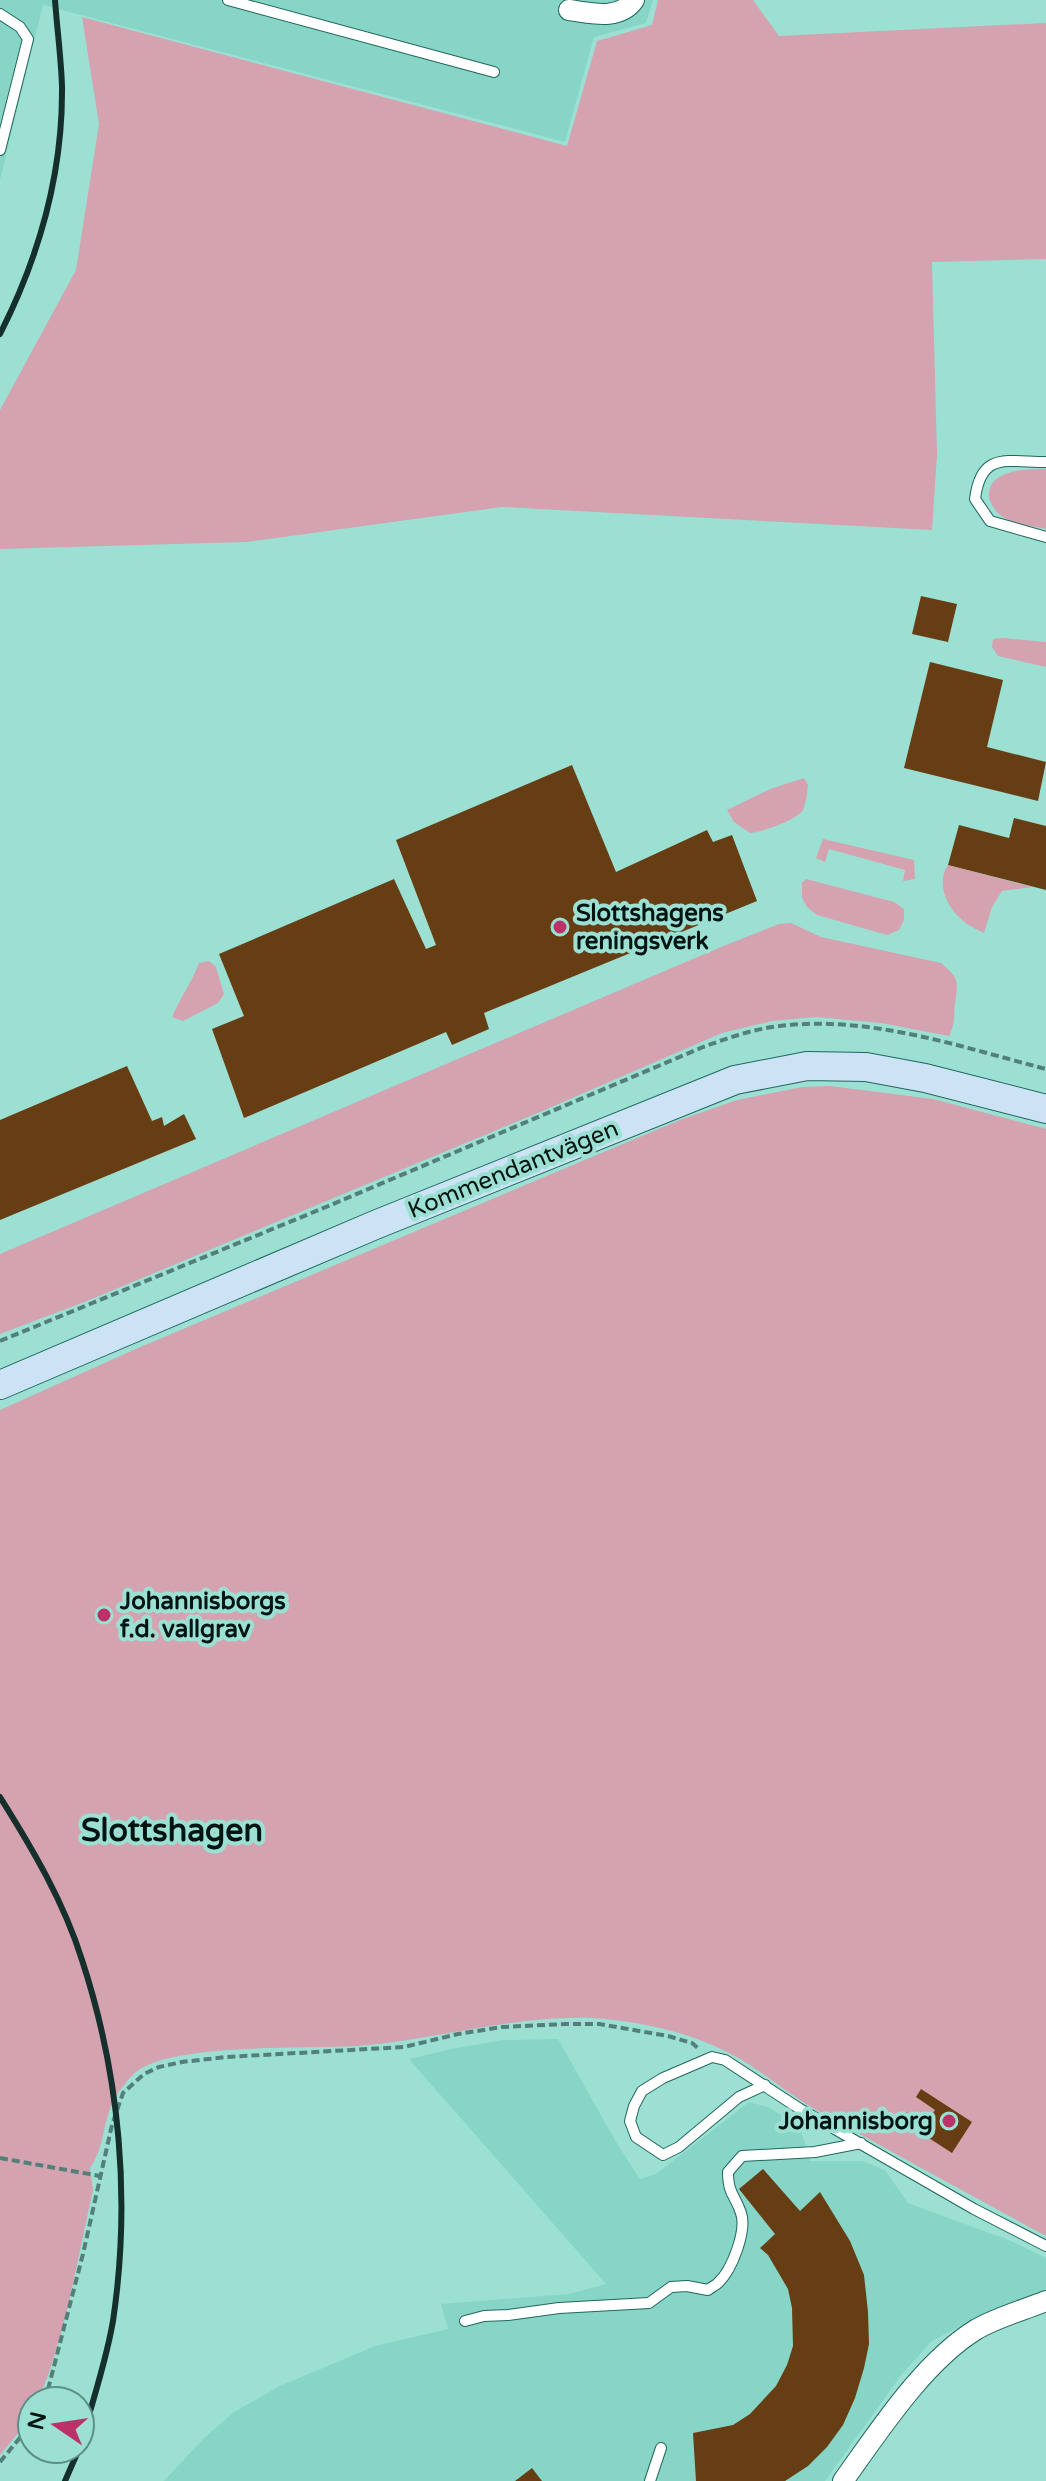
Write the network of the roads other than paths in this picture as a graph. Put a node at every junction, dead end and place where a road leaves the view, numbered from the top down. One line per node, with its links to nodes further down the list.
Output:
1 (228, 0): 5 (lane)
2 (634, 0): 3 (street)
3 (569, 10)
4 (0, 14): 6 (lane)
5 (494, 72)
6 (0, 150)
7 (1046, 462): 8 (lane)
8 (1046, 537)
9 (1046, 1109): 10 (street, Kommendantvägen)
10 (0, 1385)
11 (765, 2085): 11 (lane); 12 (lane)
12 (861, 2143): 13 (lane); 15 (lane)
13 (1046, 2246)
14 (1046, 2301): 18 (street)
15 (465, 2321)
16 (661, 2448): 17 (lane)
17 (650, 2481)
18 (843, 2481)

